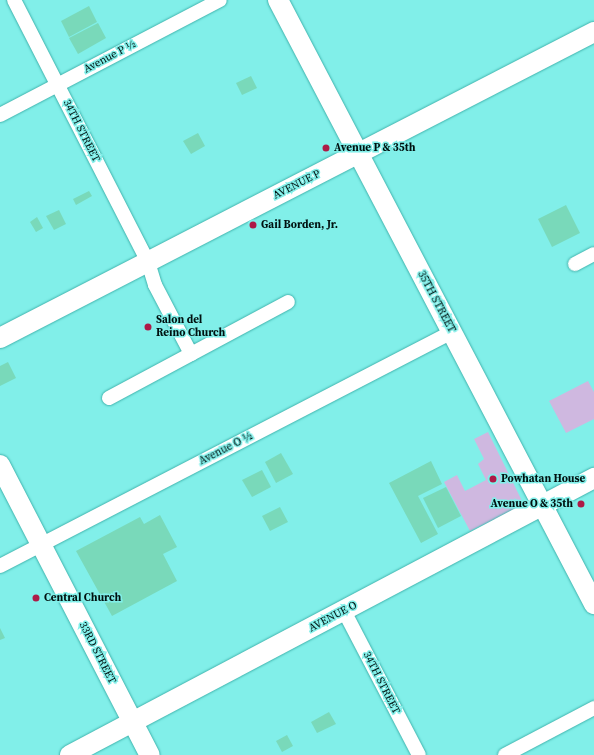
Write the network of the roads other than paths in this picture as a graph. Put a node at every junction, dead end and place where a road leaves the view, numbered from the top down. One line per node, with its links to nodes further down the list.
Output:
1 (14, 0): 5 (street, 34TH STREET)
2 (220, 0): 5 (street, Avenue P ½)
3 (278, 0): 7 (main road, 35TH STREET)
4 (594, 32): 7 (main road, AVENUE P)
5 (58, 85): 6 (street, Avenue P ½); 9 (street, 34TH STREET)
6 (0, 115)
7 (359, 154): 9 (main road, AVENUE P); 12 (main road, 35TH STREET)
8 (594, 254): 10 (street)
9 (148, 262): 13 (main road, AVENUE P); 14 (street, 34TH STREET)
10 (575, 264)
11 (288, 302): 14 (street)
12 (452, 332): 18 (main road, 35TH STREET); 19 (street, Avenue O ½)
13 (0, 338)
14 (191, 354): 15 (street)
15 (109, 398)
16 (0, 465): 19 (main road, 33RD STREET)
17 (594, 478): 18 (main road, AVENUE O)
18 (543, 505): 21 (main road, 35TH STREET); 22 (main road, AVENUE O)
19 (42, 545): 20 (street, Avenue O ½); 24 (main road, 33RD STREET)
20 (0, 566)
21 (594, 604)
22 (344, 611): 24 (main road, AVENUE O); 27 (street, 34TH STREET)
23 (594, 708): 28 (street)
24 (132, 722): 25 (main road, AVENUE O); 26 (main road, 33RD STREET)
25 (70, 755)
26 (150, 755)
27 (419, 755)
28 (505, 755)

